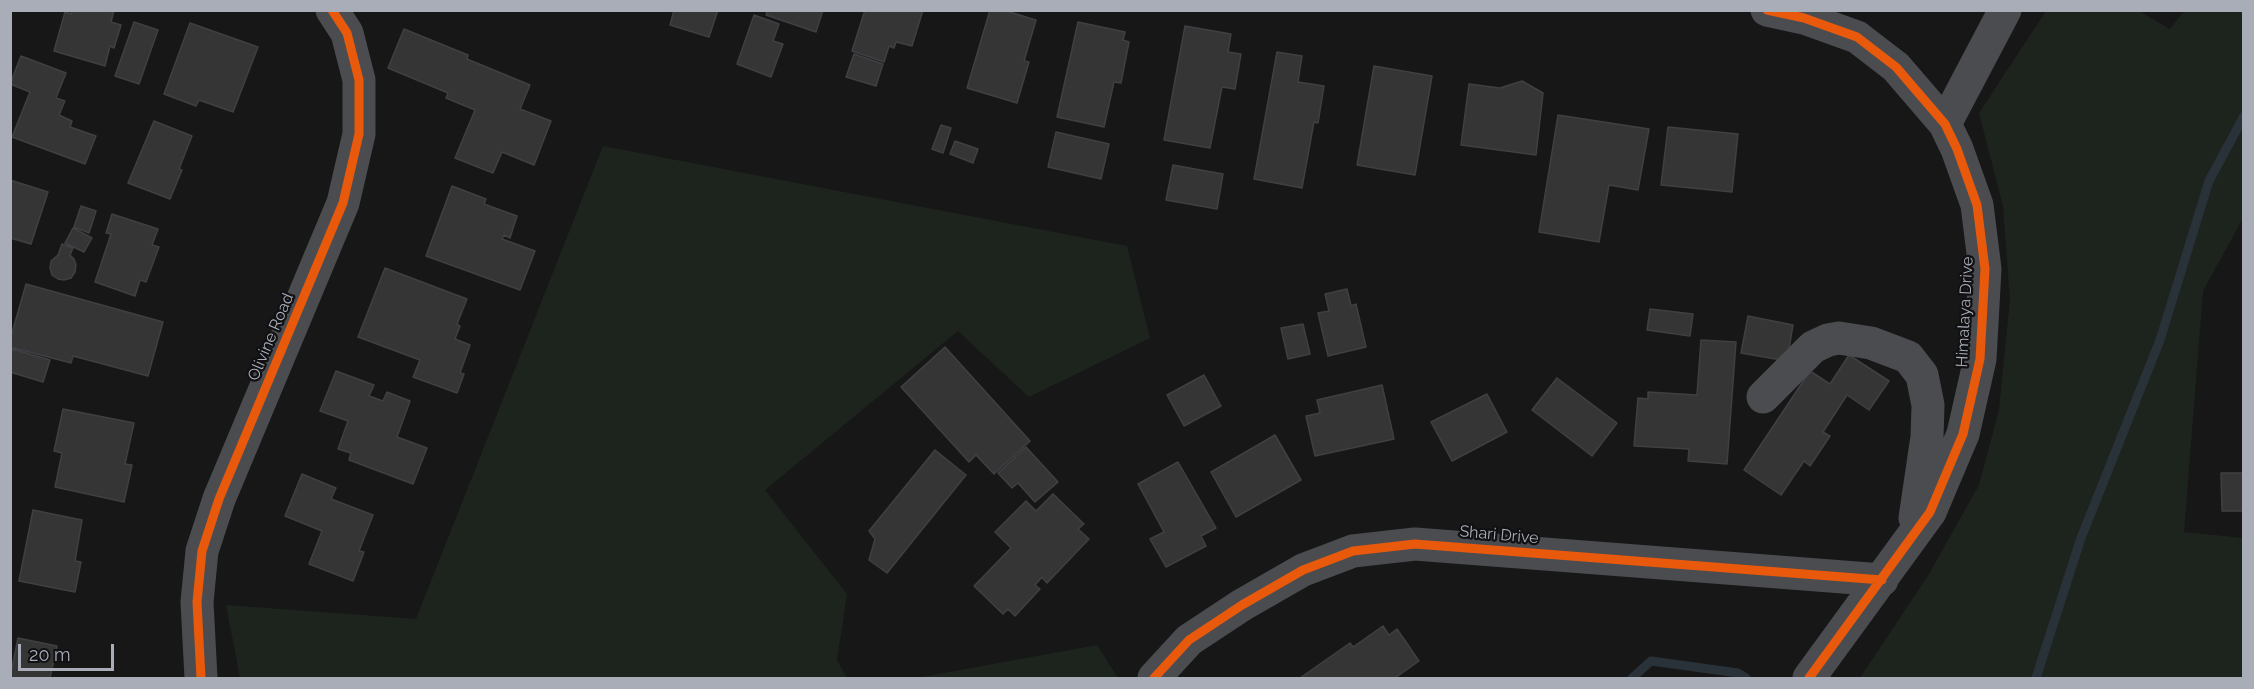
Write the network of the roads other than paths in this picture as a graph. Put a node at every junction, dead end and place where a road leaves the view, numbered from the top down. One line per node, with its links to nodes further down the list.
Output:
1 (332, 10): 8 (street, Olivine Road)
2 (1767, 10): 4 (street, Himalaya Drive)
3 (2005, 10): 4 (street)
4 (1945, 124): 6 (street, Himalaya Drive)
5 (1763, 398): 6 (street)
6 (1912, 537): 7 (street, Himalaya Drive)
7 (1882, 580): 9 (street, Shari Drive); 10 (street, Himalaya Drive)
8 (201, 678)
9 (1154, 678)
10 (1809, 678)

